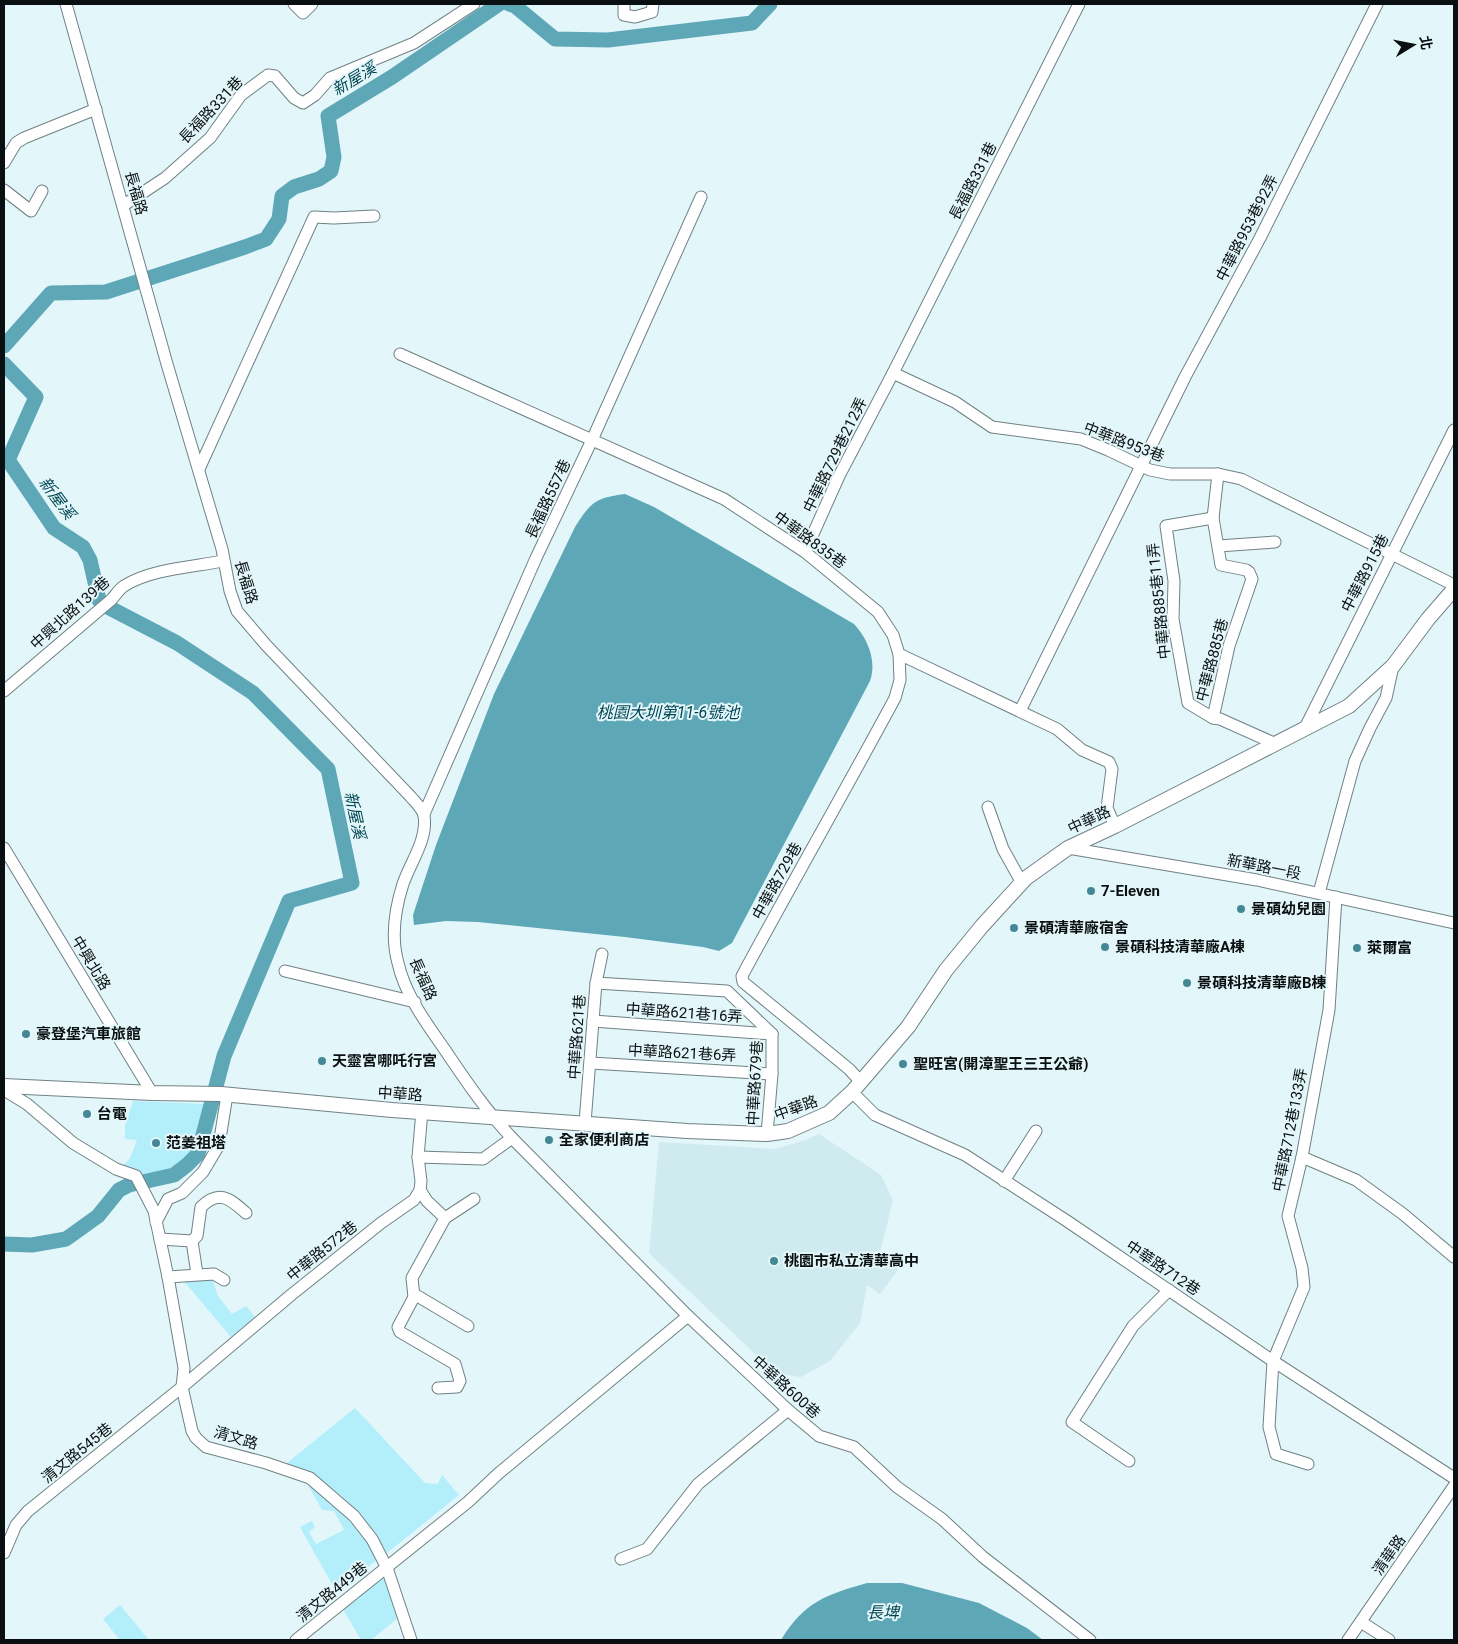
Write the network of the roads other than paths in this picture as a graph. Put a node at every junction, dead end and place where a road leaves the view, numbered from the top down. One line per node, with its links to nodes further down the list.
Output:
1 (66, 4): 9 (street, 長福路)
2 (294, 4): 3 (street)
3 (312, 4)
4 (474, 4): 14 (street, 長福路331巷)
5 (624, 4): 6 (street)
6 (653, 4)
7 (1079, 4): 17 (street, 長福路331巷)
8 (1377, 4): 20 (street, 中華路953巷92弄)
9 (96, 108): 10 (street); 14 (street, 長福路)
10 (4, 163)
11 (4, 190): 12 (street)
12 (42, 191)
13 (701, 197): 19 (street, 長福路557巷)
14 (124, 205): 21 (street, 長福路)
15 (374, 216): 21 (street)
16 (400, 354): 19 (street, 中華路835巷)
17 (893, 373): 20 (street, 中華路953巷); 26 (street, 中華路729巷212弄)
18 (1454, 430): 27 (street, 中華路915巷)
19 (592, 440): 26 (street, 中華路835巷); 39 (street, 長福路557巷)
20 (1142, 466): 22 (street, 中華路953巷); 34 (street, 中華路953巷92弄)
21 (200, 469): 28 (street, 長福路)
22 (1218, 474): 23 (street); 27 (street, 中華路953巷)
23 (1213, 518): 25 (street); 35 (street, 中華路885巷11弄)
24 (1275, 542): 25 (street)
25 (1218, 546): 35 (street, 中華路885巷)
26 (805, 552): 31 (street, 中華路835巷)
27 (1392, 554): 29 (street, 中華路953巷); 36 (street, 中華路915巷)
28 (223, 561): 33 (street, 中興北路139巷); 39 (street, 長福路)
29 (1454, 585)
30 (1454, 589): 32 (main road, 中華路)
31 (900, 654): 34 (street); 56 (street, 中華路729巷)
32 (1393, 666): 36 (main road, 中華路); 44 (street)
33 (4, 691)
34 (1020, 711): 40 (street)
35 (1213, 718): 37 (street, 中華路885巷)
36 (1304, 730): 37 (main road, 中華路)
37 (1276, 744): 40 (main road, 中華路)
38 (988, 807): 43 (street)
39 (424, 814): 50 (street, 長福路)
40 (1115, 826): 42 (main road, 中華路)
41 (4, 848): 58 (street, 中興北路)
42 (1068, 848): 43 (main road, 中華路); 44 (street, 新華路一段)
43 (1022, 883): 56 (main road, 中華路)
44 (1320, 893): 45 (street, 新華路一段)
45 (1336, 897): 46 (street, 新華路一段); 67 (street, 中華路712巷133弄)
46 (1454, 923)
47 (602, 954): 49 (street, 中華路621巷)
48 (285, 971): 50 (street)
49 (596, 983): 51 (street, 中華路621巷); 52 (street)
50 (415, 1002): 61 (street, 長福路)
51 (593, 1022): 52 (street, 中華路621巷16弄); 53 (street, 中華路621巷)
52 (772, 1034): 54 (street, 中華路679巷)
53 (591, 1063): 54 (street, 中華路621巷6弄); 62 (street, 中華路621巷)
54 (772, 1074): 64 (street, 中華路679巷)
55 (4, 1086): 58 (main road, 中華路)
56 (857, 1087): 64 (main road, 中華路); 68 (street, 中華路712巷)
57 (4, 1090): 73 (street, 清文路)
58 (152, 1093): 59 (main road, 中華路)
59 (218, 1094): 60 (main road, 中華路); 73 (street)
60 (422, 1111): 61 (main road, 中華路); 66 (street)
61 (492, 1117): 62 (main road, 中華路); 65 (street, 中華路600巷)
62 (585, 1123): 64 (main road, 中華路)
63 (1036, 1131): 68 (street)
64 (767, 1134)
65 (512, 1138): 66 (street); 82 (street, 中華路600巷)
66 (418, 1157): 69 (street)
67 (1302, 1157): 76 (street); 84 (street, 中華路712巷133弄)
68 (1004, 1181): 80 (street, 中華路712巷)
69 (420, 1190): 72 (street); 85 (street, 中華路572巷)
70 (474, 1199): 72 (street)
71 (246, 1213): 75 (street)
72 (445, 1218): 81 (street)
73 (156, 1222): 74 (street, 清文路)
74 (160, 1239): 75 (street); 78 (street, 清文路)
75 (192, 1241): 77 (street)
76 (1454, 1257)
77 (197, 1274): 78 (street); 79 (street)
78 (168, 1277): 85 (street, 清文路)
79 (224, 1280)
80 (1169, 1290): 84 (street, 中華路712巷); 88 (street)
81 (414, 1294): 83 (street); 86 (street)
82 (688, 1316): 87 (street, 中華路600巷); 94 (street, 清文路449巷)
83 (468, 1326)
84 (1273, 1361): 89 (street, 中華路712巷133弄); 90 (street, 中華路712巷)
85 (182, 1387): 92 (street, 清文路545巷); 94 (street, 清文路)
86 (438, 1388)
87 (788, 1410): 93 (street); 98 (street, 中華路600巷)
88 (1129, 1462)
89 (1308, 1464)
90 (1454, 1478)
91 (1454, 1486): 95 (street, 清華路)
92 (4, 1553)
93 (621, 1559)
94 (387, 1568): 96 (street, 清文路449巷); 97 (street, 清文路)
95 (1360, 1622): 99 (street, 清華路); 100 (street)
96 (296, 1640)
97 (412, 1640)
98 (1090, 1640)
99 (1348, 1640)
100 (1389, 1640)

